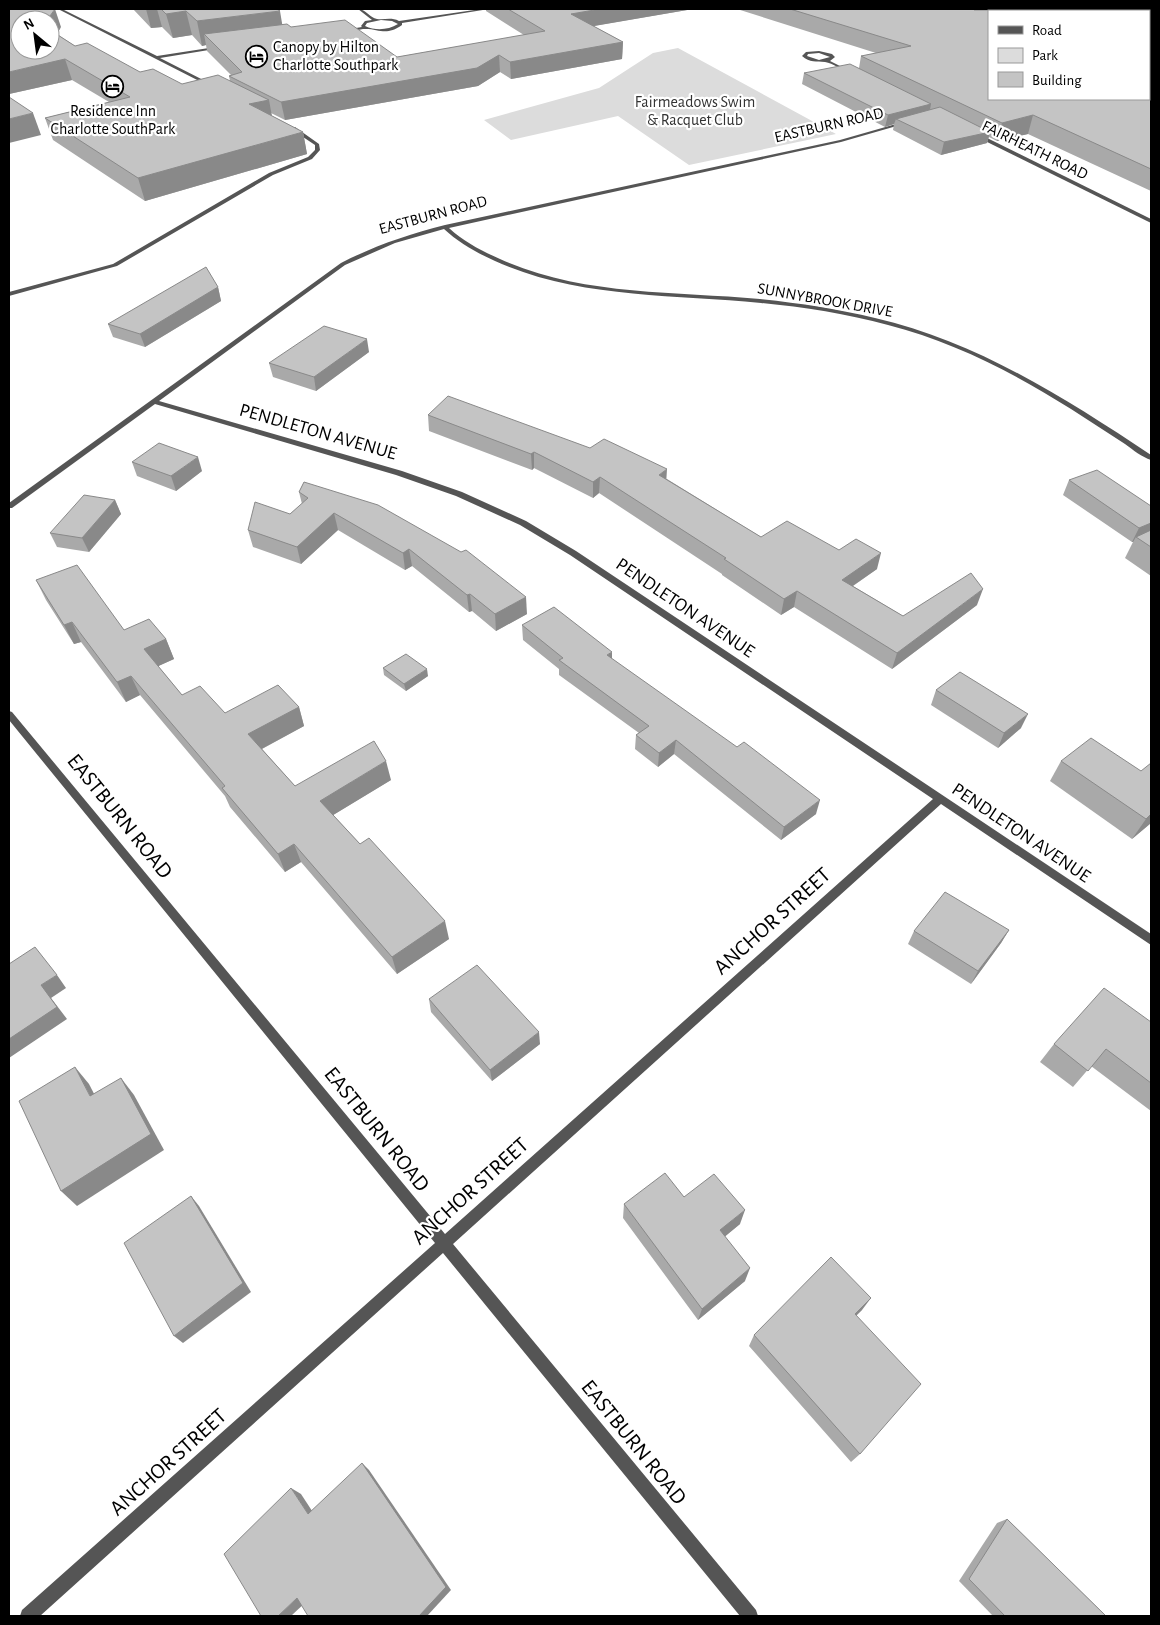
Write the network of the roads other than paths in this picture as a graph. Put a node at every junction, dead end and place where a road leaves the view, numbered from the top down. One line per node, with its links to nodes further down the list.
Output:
1 (60, 9): 9 (street)
2 (360, 9): 4 (street)
3 (487, 9): 5 (street)
4 (375, 20): 5 (street); 6 (street)
5 (400, 22): 6 (street)
6 (364, 28): 7 (street)
7 (340, 31)
8 (224, 46): 9 (street)
9 (158, 57): 12 (street)
10 (827, 61): 10 (street); 11 (street)
11 (860, 77)
12 (218, 88)
13 (913, 122): 17 (street, EASTBURN ROAD)
14 (285, 124): 18 (street)
15 (969, 131): 16 (street, FAIRHEATH ROAD)
16 (1151, 221)
17 (445, 227): 19 (street, EASTBURN ROAD); 20 (street, SUNNYBROOK DRIVE)
18 (9, 294)
19 (153, 401): 21 (street, EASTBURN ROAD); 23 (street, PENDLETON AVENUE)
20 (1151, 458)
21 (9, 506)
22 (9, 714): 25 (street, EASTBURN ROAD)
23 (940, 799): 24 (street, PENDLETON AVENUE); 25 (street, ANCHOR STREET)
24 (1151, 940)
25 (443, 1244): 26 (street, ANCHOR STREET); 27 (street, EASTBURN ROAD)
26 (28, 1616)
27 (750, 1616)

